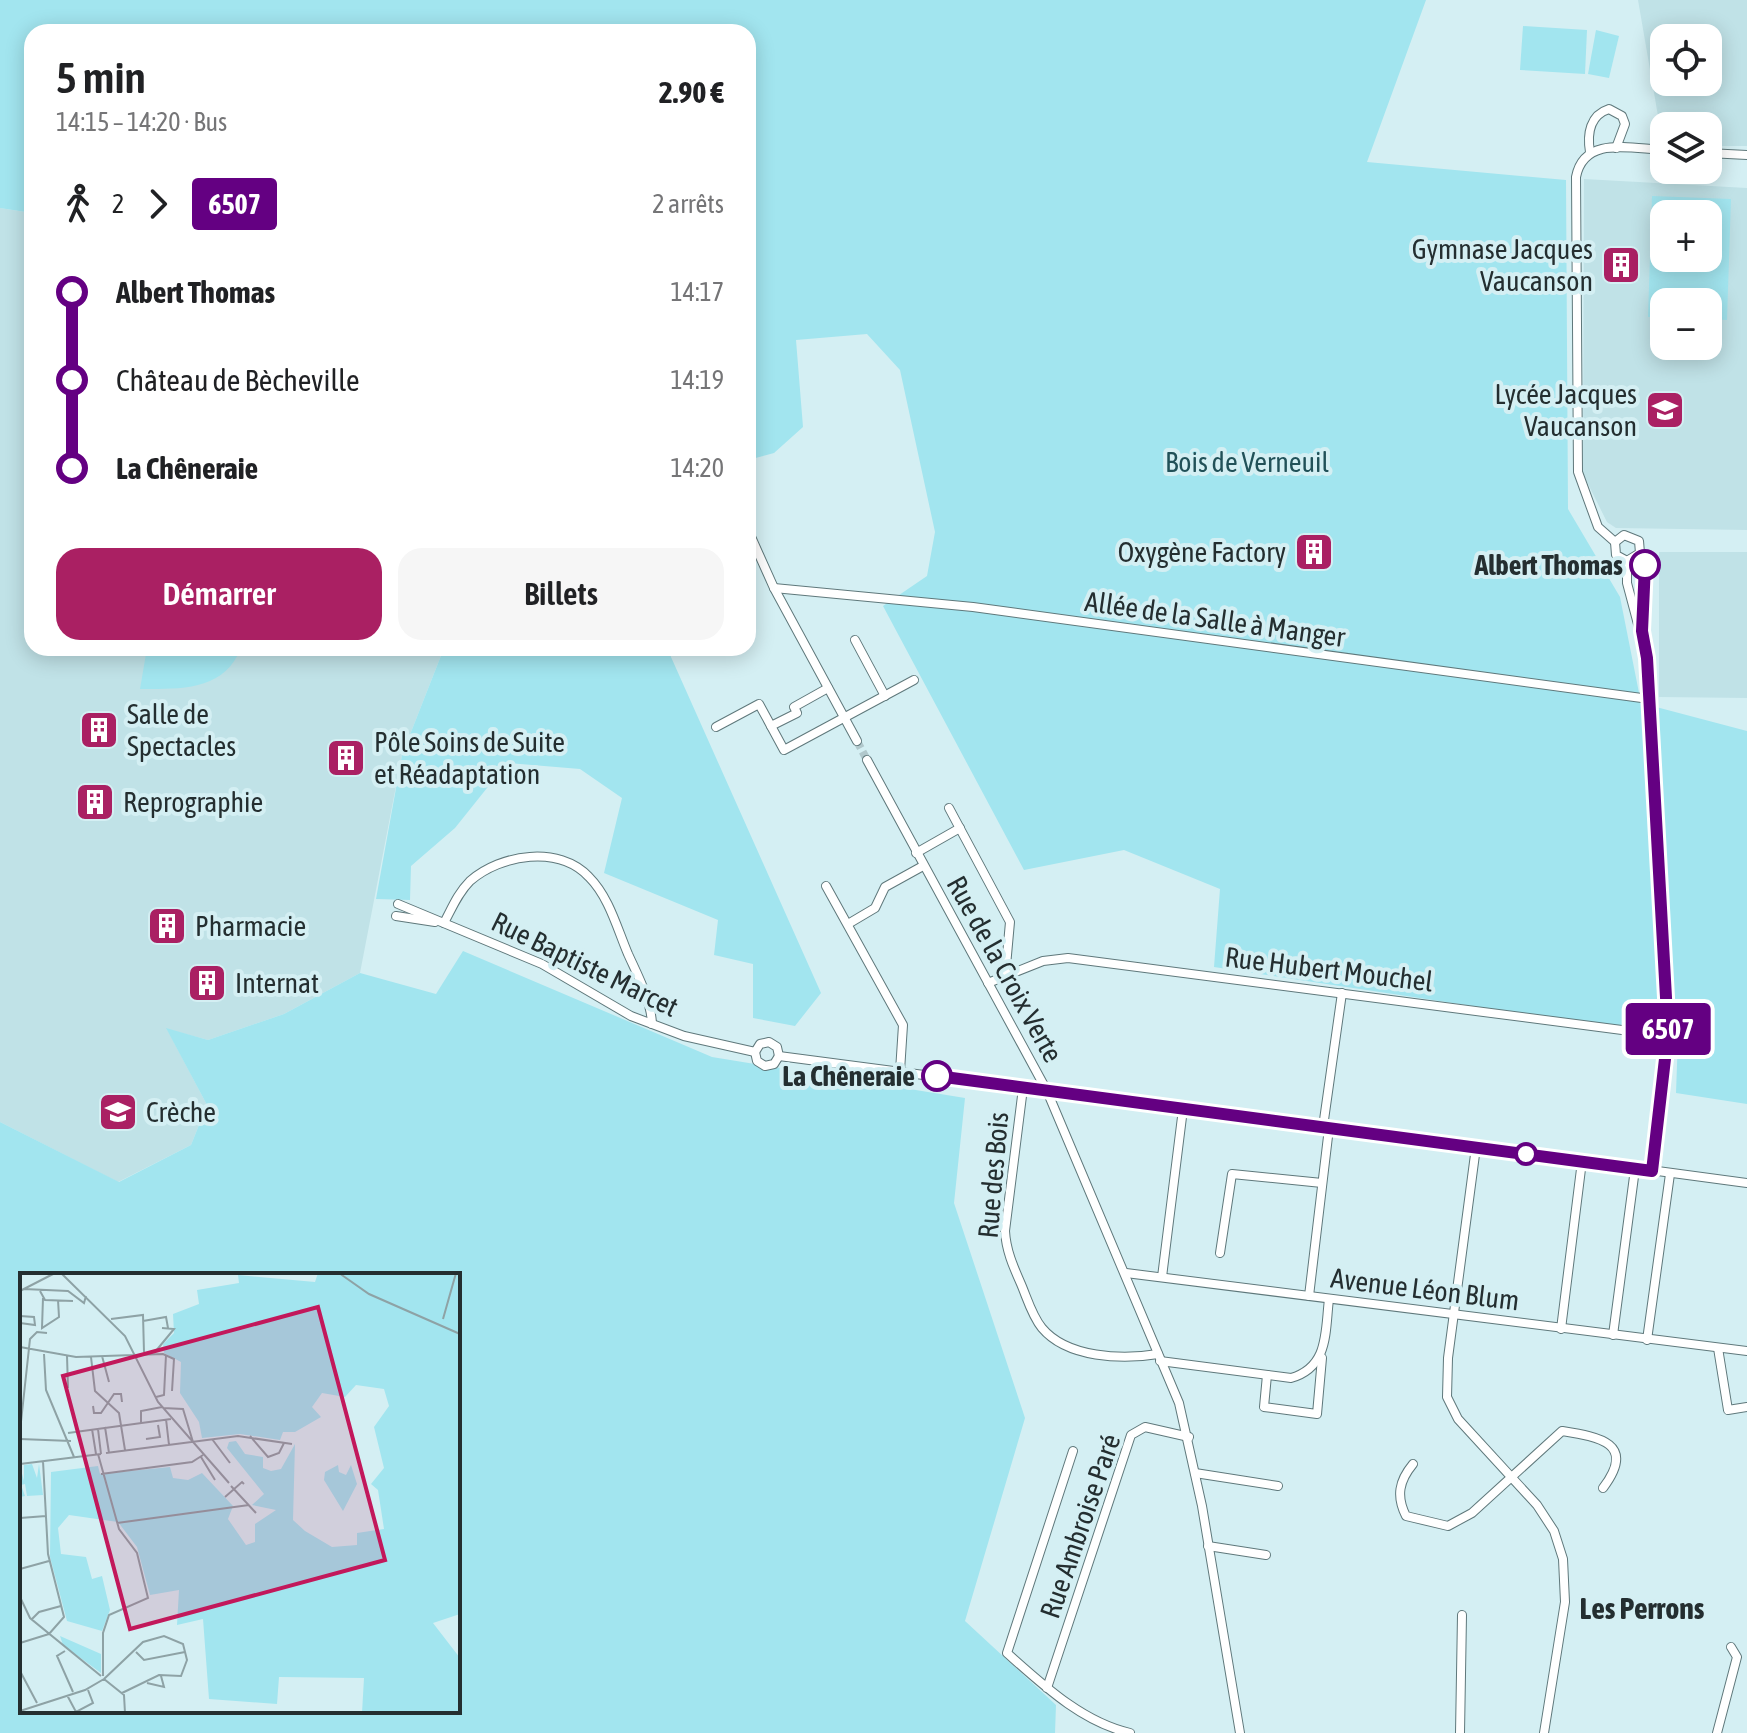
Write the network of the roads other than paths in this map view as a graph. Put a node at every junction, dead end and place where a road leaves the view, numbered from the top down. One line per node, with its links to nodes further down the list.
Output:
1 (1616, 148): 2 (street); 3 (street); 3 (street)
2 (1650, 149)
3 (1590, 152): 6 (street)
4 (1722, 154): 5 (street)
5 (1747, 155)
6 (1615, 542): 8 (street); 8 (street)
7 (756, 548): 9 (street)
8 (1627, 561): 14 (street)
9 (774, 588): 12 (street); 14 (street, Allée de la Salle à Manger)
10 (855, 640): 13 (street)
11 (914, 680): 13 (street)
12 (828, 688): 15 (street); 16 (street)
13 (885, 696): 15 (street)
14 (1649, 699): 33 (street)
15 (844, 718): 16 (street); 18 (street)
16 (771, 726): 17 (street)
17 (716, 727)
18 (857, 741)
19 (867, 760): 22 (street, Rue de la Croix Verte)
20 (949, 808): 21 (street)
21 (960, 828): 22 (street); 29 (street)
22 (916, 853): 23 (street, Rue de la Croix Verte)
23 (923, 866): 28 (street); 30 (street, Rue de la Croix Verte)
24 (826, 886): 28 (street)
25 (398, 904): 27 (street, Rue Baptiste Marcet)
26 (396, 916): 27 (street, Rue Baptiste Marcet)
27 (444, 923): 32 (street, Rue Baptiste Marcet); 32 (street)
28 (848, 924): 36 (street)
29 (1005, 977): 30 (street, Rue Hubert Mouchel); 31 (street, Rue Hubert Mouchel)
30 (988, 983): 38 (street, Rue de la Croix Verte)
31 (1342, 993): 33 (street, Rue Hubert Mouchel); 40 (street)
32 (652, 1024): 34 (street, Rue Baptiste Marcet)
33 (1668, 1036): 46 (street)
34 (755, 1052): 35 (street, Rue Baptiste Marcet); 35 (street, Rue Baptiste Marcet)
35 (779, 1056): 36 (street, Rue Baptiste Marcet)
36 (900, 1071): 37 (street, Rue Baptiste Marcet)
37 (1023, 1088): 38 (street, Rue Baptiste Marcet); 62 (street, Rue des Bois)
38 (1047, 1091): 39 (street, Rue Baptiste Marcet); 51 (street, Rue de la Croix Verte)
39 (1183, 1109): 40 (street, Rue Baptiste Marcet); 52 (street)
40 (1326, 1127): 41 (street, Rue Baptiste Marcet); 48 (street)
41 (1476, 1147): 42 (street, Rue Baptiste Marcet); 55 (street)
42 (1582, 1161): 43 (street, Rue Baptiste Marcet); 56 (street)
43 (1601, 1164)
44 (1613, 1165): 45 (street)
45 (1635, 1169): 46 (street); 57 (street)
46 (1652, 1171): 47 (street)
47 (1670, 1174): 49 (street); 58 (street)
48 (1322, 1183): 50 (street); 53 (street)
49 (1747, 1183)
50 (1220, 1253)
51 (1126, 1273): 52 (street, Avenue Léon Blum); 62 (street, Rue de la Croix Verte)
52 (1162, 1277): 53 (street, Avenue Léon Blum)
53 (1309, 1296): 54 (street, Avenue Léon Blum)
54 (1329, 1299): 55 (street, Avenue Léon Blum); 61 (street)
55 (1453, 1314): 56 (street, Avenue Léon Blum); 69 (street)
56 (1561, 1329): 57 (street, Avenue Léon Blum)
57 (1613, 1335): 58 (street, Avenue Léon Blum)
58 (1647, 1340): 59 (street, Avenue Léon Blum)
59 (1718, 1348): 60 (street, Avenue Léon Blum); 64 (street)
60 (1747, 1351)
61 (1322, 1357): 63 (street, Rue des Bois); 63 (street)
62 (1159, 1358): 63 (street, Rue des Bois); 65 (street, Rue de la Croix Verte)
63 (1267, 1375)
64 (1747, 1407)
65 (1189, 1437): 68 (street, Rue de la Croix Verte); 76 (street, Rue Ambroise Paré)
66 (1073, 1451): 76 (street)
67 (1413, 1464): 69 (street)
68 (1195, 1473): 70 (street); 72 (street, Rue de la Croix Verte)
69 (1510, 1474): 71 (street); 81 (street)
70 (1278, 1486)
71 (1603, 1488)
72 (1208, 1546): 73 (street); 79 (street, Rue de la Croix Verte)
73 (1266, 1555)
74 (1462, 1615): 80 (street)
75 (1731, 1647): 82 (street)
76 (1047, 1688): 77 (street)
77 (1112, 1731): 78 (street)
78 (1130, 1733)
79 (1240, 1733)
80 (1460, 1733)
81 (1544, 1733)
82 (1717, 1733)

